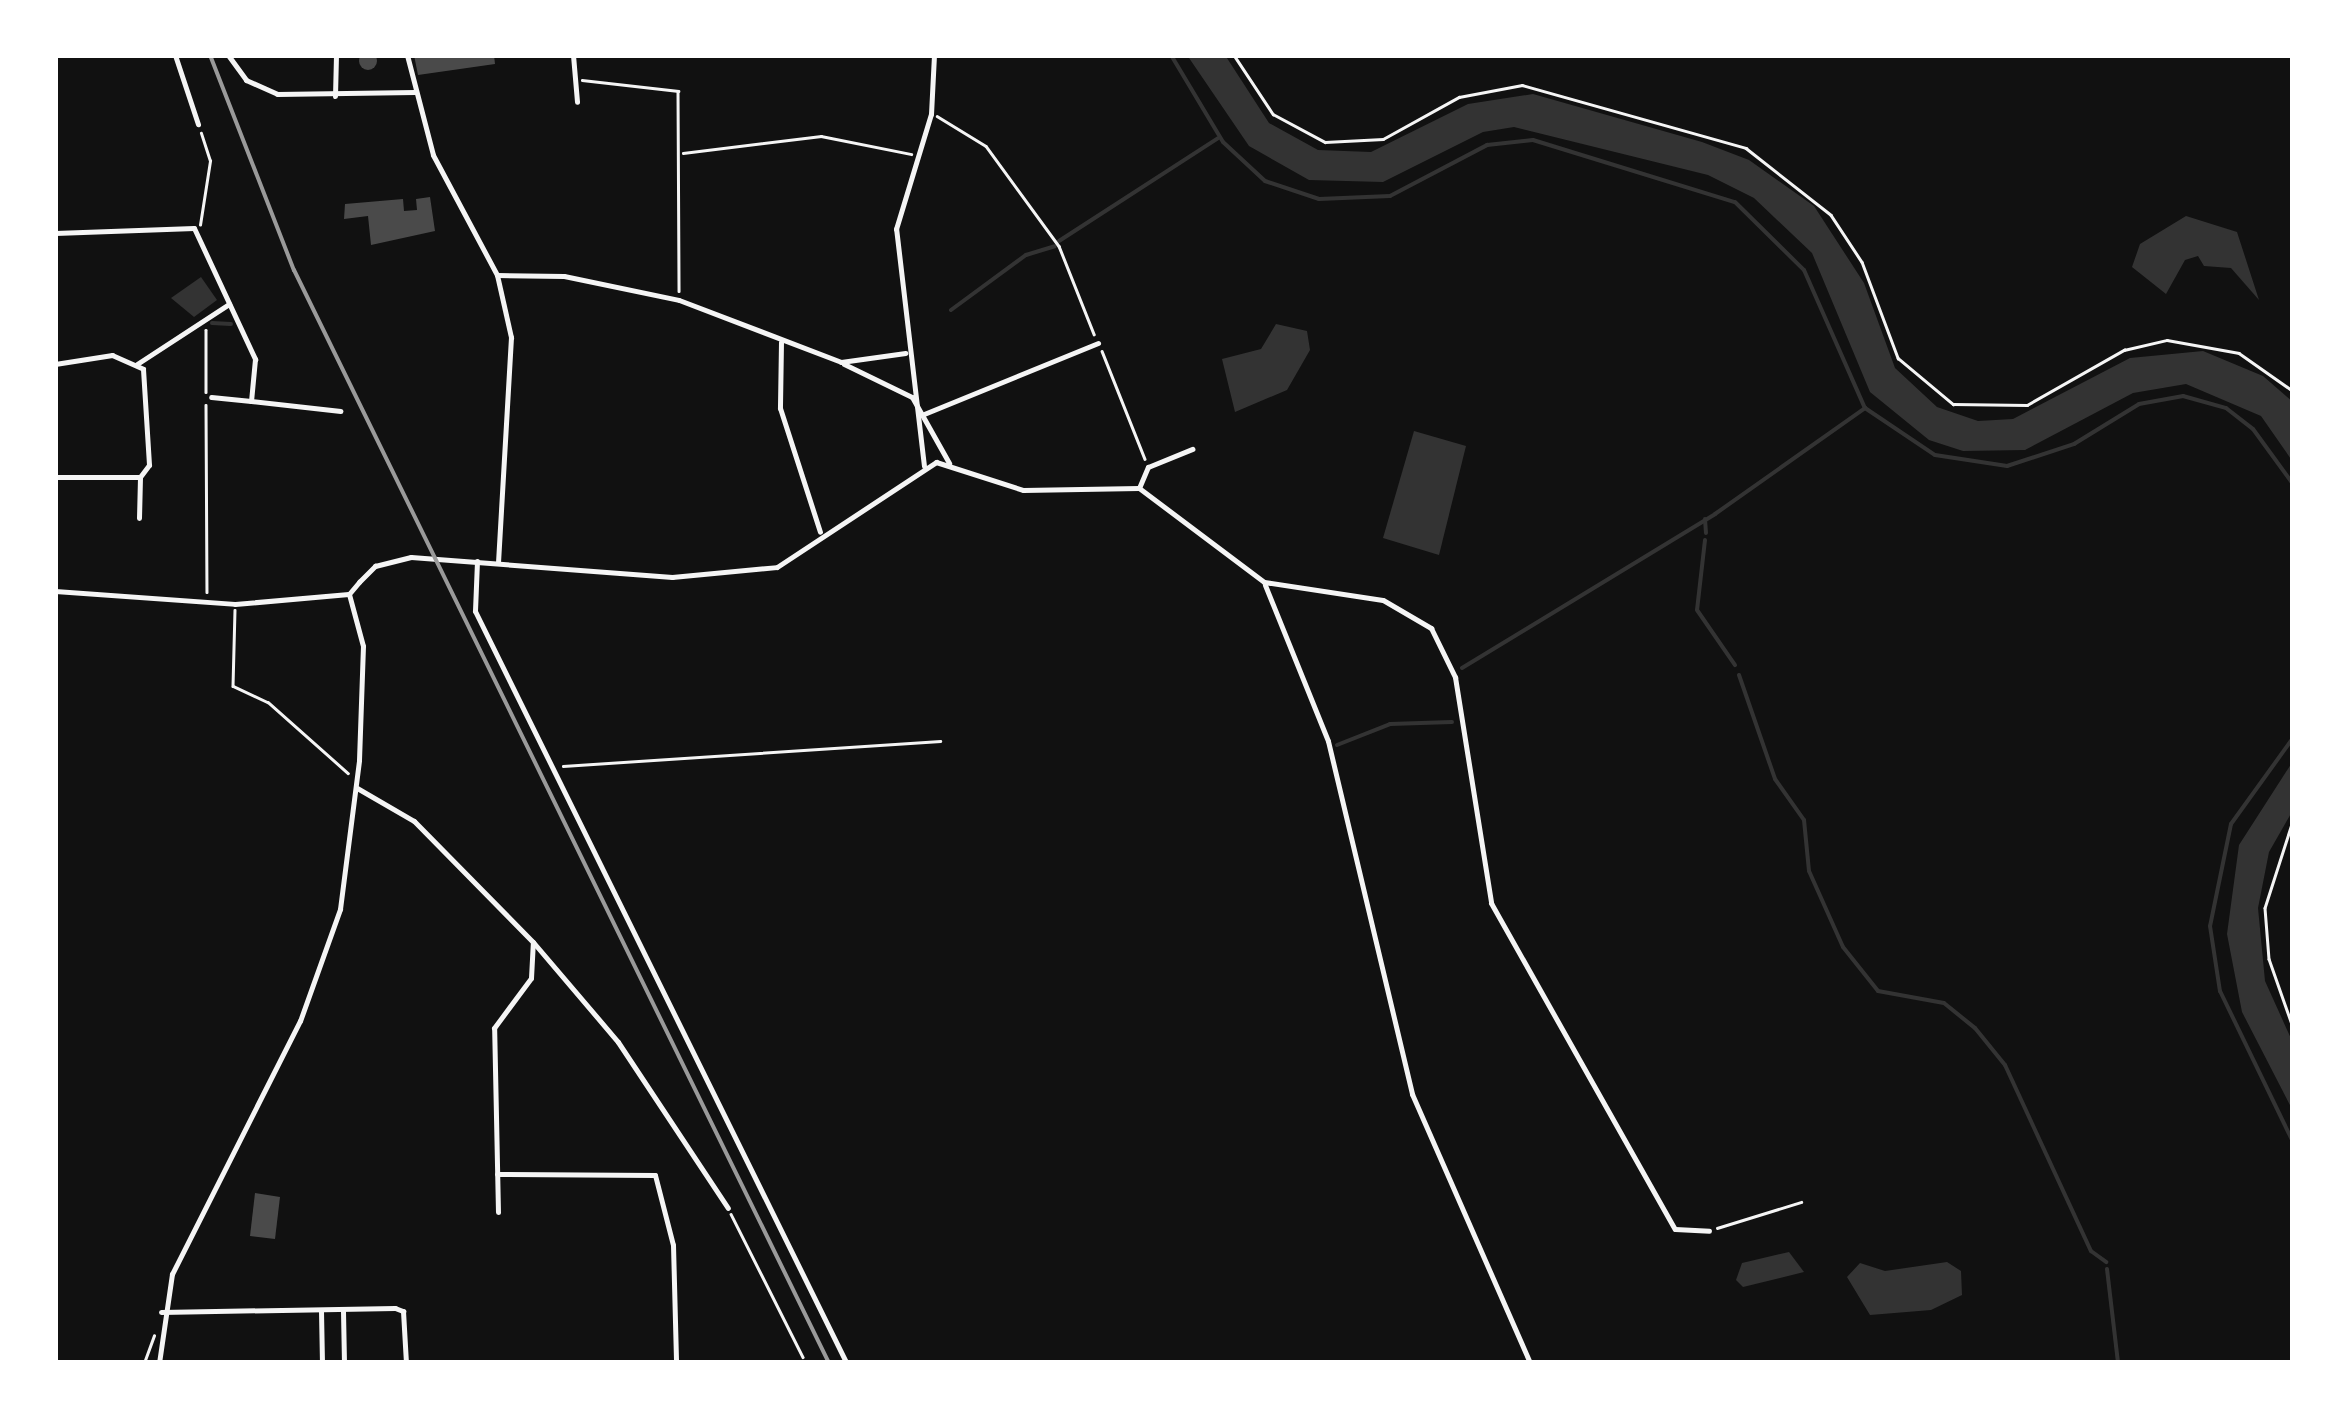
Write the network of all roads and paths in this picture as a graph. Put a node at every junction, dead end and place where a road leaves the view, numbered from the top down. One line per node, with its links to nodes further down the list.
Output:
1 (175, 55): 13 (street)
2 (228, 55): 10 (street)
3 (336, 55): 10 (street)
4 (406, 55): 9 (street)
5 (573, 55): 8 (street)
6 (934, 55): 12 (street)
7 (1234, 55): 28 (lane)
8 (576, 80): 11 (street); 14 (path)
9 (415, 92): 10 (street); 18 (street)
10 (335, 96)
11 (577, 102)
12 (931, 114): 15 (street); 23 (path)
13 (198, 124): 16 (path)
14 (681, 154): 15 (path); 19 (path)
15 (913, 154): 24 (street)
16 (194, 228): 17 (street); 20 (street)
17 (55, 233)
18 (497, 275): 19 (street); 44 (street)
19 (679, 300): 22 (street)
20 (229, 304): 21 (street); 31 (street)
21 (206, 320): 27 (street); 48 (path)
22 (781, 342): 25 (street); 42 (street)
23 (1098, 343): 33 (street); 37 (path)
24 (905, 353): 25 (street); 29 (street)
25 (842, 362): 29 (street)
26 (55, 364): 27 (street)
27 (137, 364): 39 (street)
28 (2293, 391)
29 (912, 397): 33 (street); 36 (street)
30 (211, 398): 31 (street)
31 (251, 401): 32 (street)
32 (340, 411)
33 (924, 414): 35 (street)
34 (1192, 449): 37 (street)
35 (949, 463): 36 (street); 40 (street)
36 (924, 466): 42 (street)
37 (1148, 466): 40 (street)
38 (55, 477): 39 (street)
39 (140, 477): 41 (street)
40 (1139, 488): 45 (street)
41 (139, 518)
42 (820, 532): 44 (street)
43 (477, 562): 44 (street); 47 (street); 51 (street)
44 (498, 563)
45 (1264, 582): 61 (street); 74 (street)
46 (55, 591): 48 (street)
47 (349, 594): 49 (street); 52 (street)
48 (207, 604): 49 (street)
49 (235, 604): 52 (path)
50 (940, 742): 51 (path)
51 (553, 768): 67 (street)
52 (358, 776): 53 (street)
53 (357, 788): 55 (street); 64 (street)
54 (2293, 821): 56 (lane)
55 (533, 942): 57 (street); 59 (street)
56 (2293, 1027)
57 (497, 1174): 60 (street); 73 (street)
58 (1801, 1202): 61 (path)
59 (728, 1208): 66 (path)
60 (498, 1212)
61 (1709, 1231)
62 (343, 1310): 63 (street); 71 (street); 72 (street)
63 (322, 1311): 64 (street); 70 (street)
64 (161, 1312): 65 (street)
65 (158, 1326): 68 (path); 69 (street)
66 (804, 1358)
67 (846, 1362)
68 (144, 1363)
69 (159, 1363)
70 (322, 1363)
71 (344, 1363)
72 (406, 1363)
73 (676, 1363)
74 (1530, 1363)

